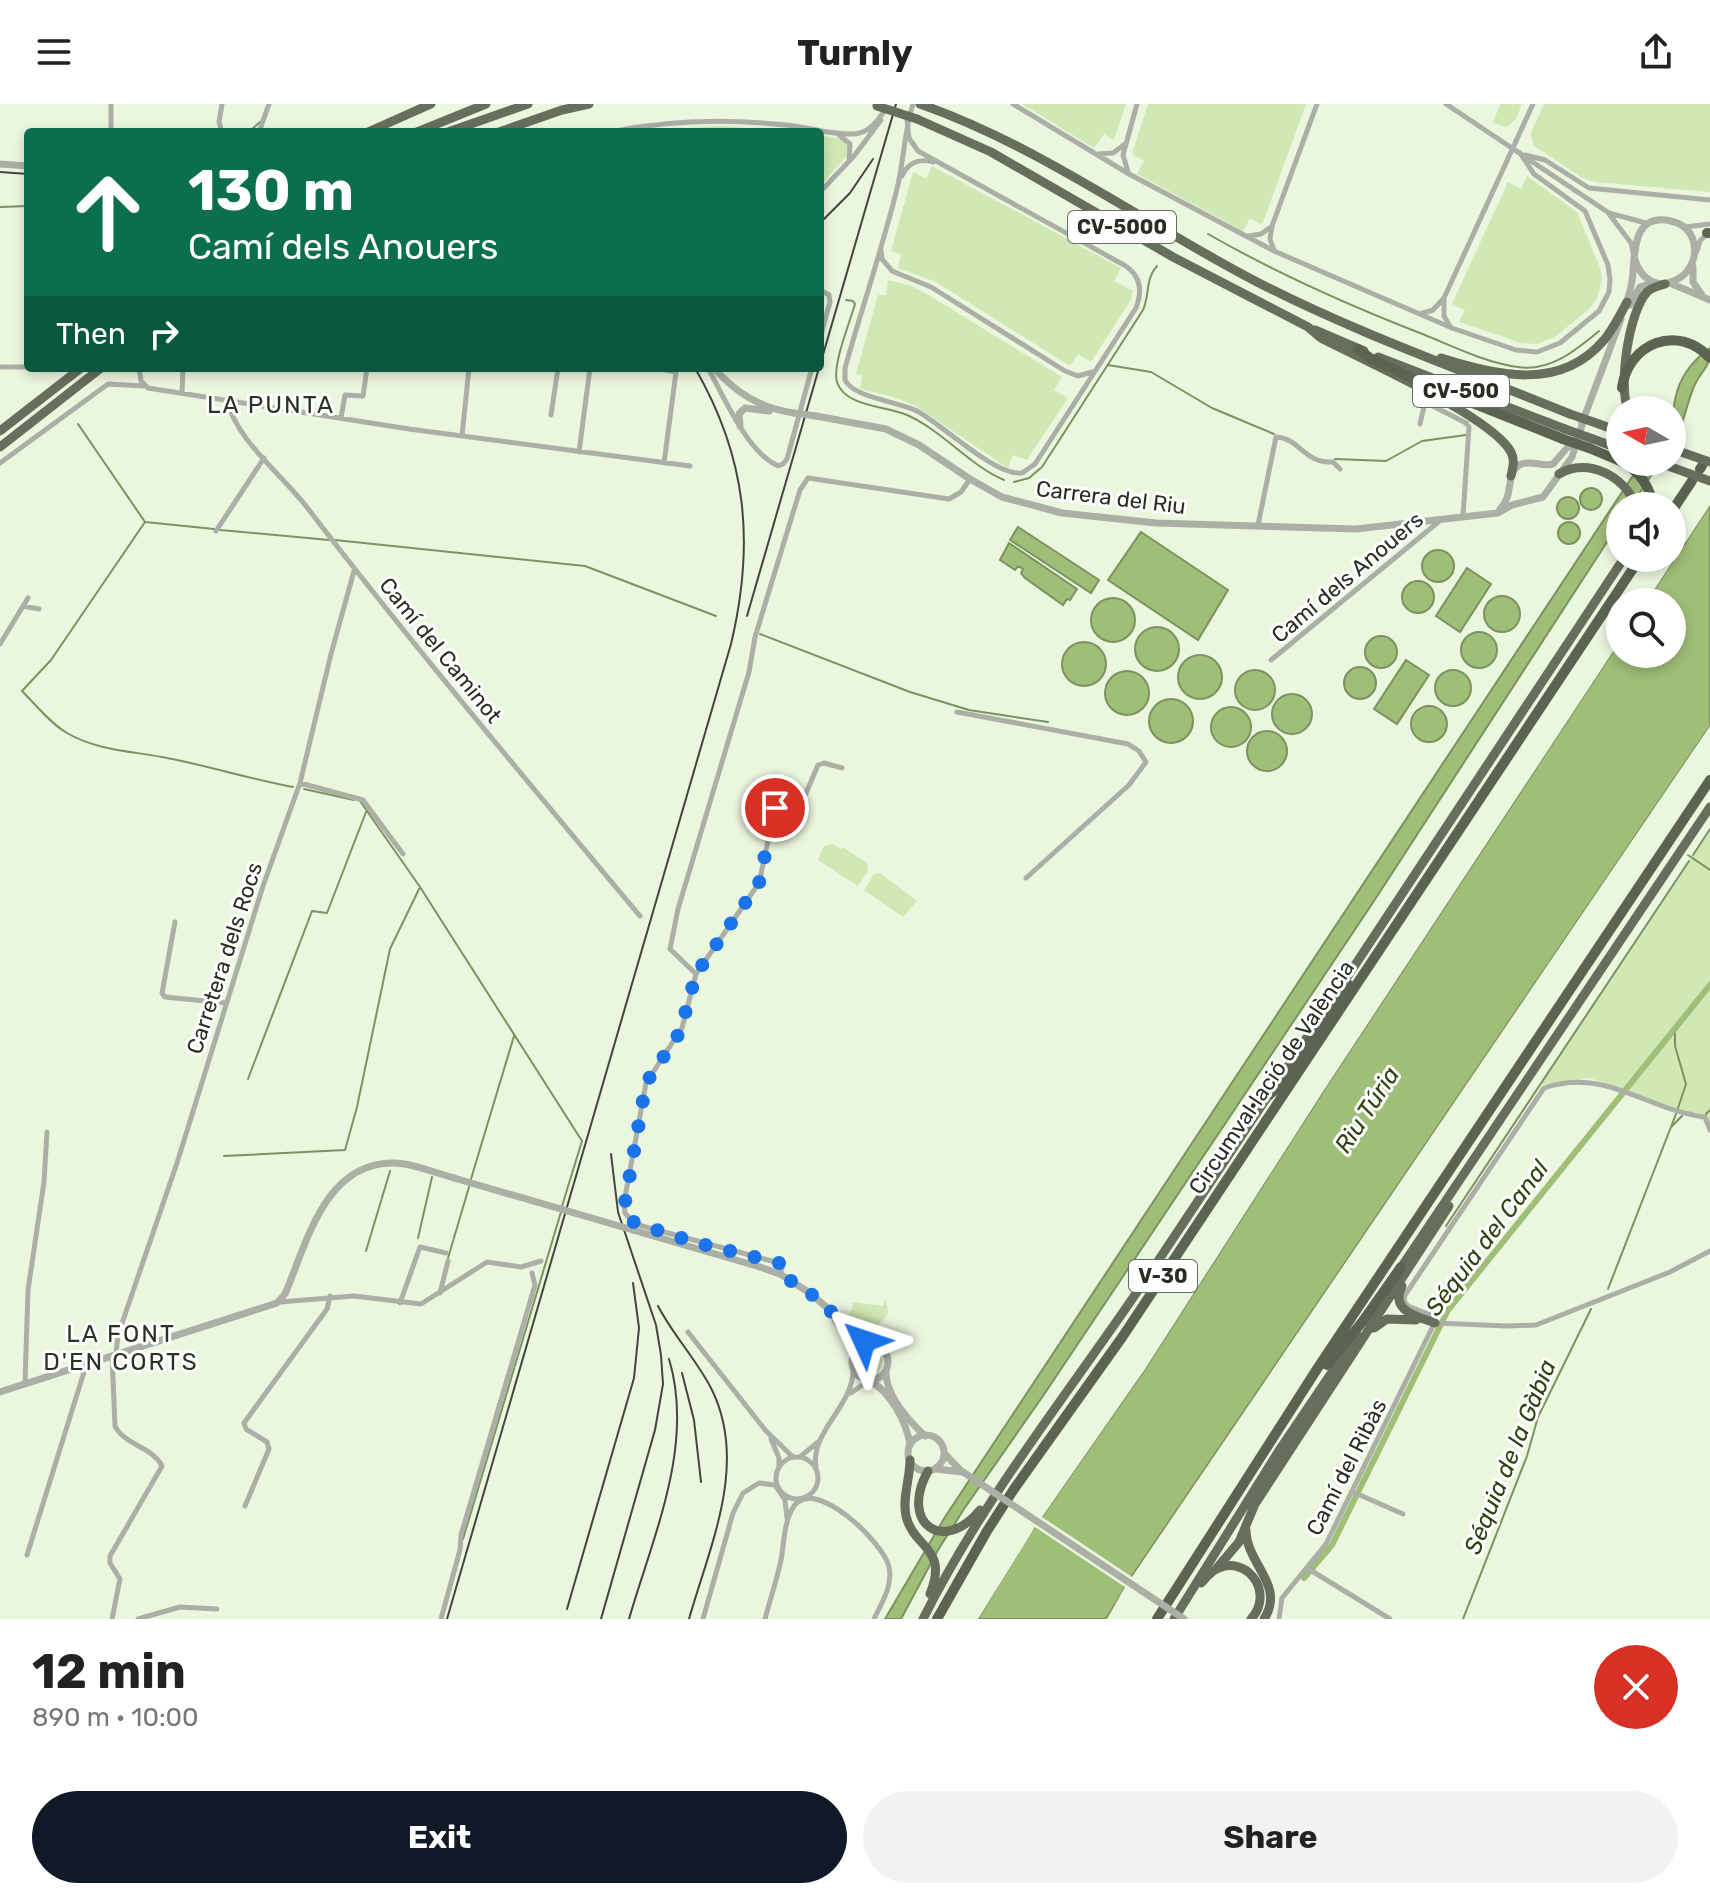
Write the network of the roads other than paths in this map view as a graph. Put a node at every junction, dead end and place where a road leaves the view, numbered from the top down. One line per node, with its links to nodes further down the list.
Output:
1 (111, 104): 17 (street)
2 (222, 104): 18 (street)
3 (269, 104): 19 (street)
4 (431, 104): 20 (highway)
5 (486, 104): 21 (highway)
6 (528, 104): 22 (highway)
7 (589, 104): 23 (highway)
8 (913, 104): 16 (street)
9 (921, 104): 51 (highway, CV-5000)
10 (1013, 104): 31 (street)
11 (1137, 104): 28 (street)
12 (1317, 104): 42 (street)
13 (1446, 104): 29 (street)
14 (1533, 104): 29 (street)
15 (878, 107): 16 (highway, CV-5000, bridge); 27 (street); 32 (street)
16 (912, 120): 34 (street); 38 (street); 60 (highway, CV-5000)
17 (111, 128)
18 (221, 128)
19 (260, 128)
20 (377, 128)
21 (427, 128)
22 (459, 128)
23 (510, 128)
24 (646, 128): 25 (street)
25 (800, 128)
26 (824, 131): 27 (street)
27 (835, 133): 32 (street)
28 (1125, 143): 31 (street); 36 (street)
29 (1512, 148): 30 (street); 54 (street)
30 (1520, 153): 39 (street); 40 (street); 61 (street)
31 (1097, 154): 36 (street)
32 (847, 163): 37 (street)
33 (0, 164): 35 (street)
34 (940, 165): 38 (street); 67 (street)
35 (24, 166)
36 (1129, 174): 45 (street)
37 (824, 188)
38 (897, 188): 46 (street)
39 (1710, 200)
40 (1609, 213): 41 (street); 49 (street)
41 (1654, 222): 43 (street); 49 (street)
42 (1272, 226): 45 (street); 47 (street)
43 (1685, 227): 44 (street); 48 (street)
44 (1709, 231): 48 (street)
45 (1245, 237): 47 (street)
46 (881, 245): 67 (street); 67 (street)
47 (1274, 251): 57 (street)
48 (1696, 252): 50 (street)
49 (1633, 254): 52 (street); 56 (street)
50 (1694, 265): 52 (street); 55 (street)
51 (1258, 283): 62 (highway, CV-500)
52 (1664, 283): 55 (street); 59 (street); 81 (highway)
53 (824, 292): 58 (street)
54 (1444, 298): 57 (street); 61 (street)
55 (1708, 300)
56 (1627, 302): 59 (street); 62 (highway)
57 (1419, 314): 61 (street)
58 (824, 324)
59 (1620, 324): 89 (street)
60 (1308, 327): 63 (highway); 110 (highway)
61 (1452, 328)
62 (1366, 333): 91 (highway, CV-500, bridge)
63 (1358, 349): 94 (highway, bridge)
64 (1710, 358): 81 (highway)
65 (0, 367): 66 (street)
66 (24, 367)
67 (1096, 369)
68 (76, 372): 92 (highway)
69 (96, 372): 95 (highway)
70 (140, 372): 80 (street)
71 (183, 372): 82 (street)
72 (366, 372): 87 (street)
73 (469, 372): 93 (street)
74 (557, 372): 86 (street)
75 (589, 372): 97 (street)
76 (676, 372): 102 (street)
77 (715, 372): 90 (street)
78 (717, 372): 85 (street, Carrera del Riu)
79 (811, 372): 90 (street)
80 (144, 386): 82 (street); 101 (street)
81 (1622, 388): 83 (highway)
82 (182, 393): 84 (street)
83 (1624, 396)
84 (227, 399): 87 (street); 100 (street, Camí del Caminot)
85 (781, 411): 90 (street); 109 (street, Carrera del Riu, bridge)
86 (551, 415)
87 (341, 418): 93 (street)
88 (1420, 424): 118 (street)
89 (1582, 425): 103 (street); 108 (street)
90 (740, 426)
91 (1606, 427)
92 (0, 431)
93 (462, 436): 97 (street)
94 (1591, 444): 96 (highway); 98 (highway)
95 (0, 447)
96 (1606, 447)
97 (579, 452): 102 (street)
98 (1606, 452)
99 (1686, 455): 105 (highway, bridge)
100 (264, 458): 121 (street); 122 (street, Camí del Caminot)
101 (0, 463)
102 (664, 463): 104 (street)
103 (1538, 464): 110 (street); 113 (street)
104 (690, 466)
105 (1704, 466)
106 (1340, 469): 120 (street)
107 (1686, 472): 112 (highway, bridge)
108 (1559, 474): 113 (street); 114 (highway)
109 (970, 479): 120 (street, Carrera del Riu); 140 (street)
110 (1511, 481): 116 (street); 117 (street)
111 (1692, 481): 115 (highway)
112 (1710, 481)
113 (1548, 488): 116 (street)
114 (1627, 492)
115 (1685, 492)
116 (1529, 502): 117 (street, Carrera del Riu)
117 (1492, 514): 118 (street, Carrera del Riu)
118 (1463, 516): 119 (street, Carrera del Riu)
119 (1443, 518): 120 (street, Carrera del Riu); 129 (street, Camí dels Anouers)
120 (1258, 525)
121 (216, 529)
122 (354, 571): 133 (street, Carretera dels Rocs); 137 (street, Camí del Caminot)
123 (1615, 572): 143 (highway, Circumval·lació de València / V-30)
124 (1628, 572): 139 (highway, Circumval·lació de València / V-30)
125 (28, 598): 126 (street)
126 (23, 606): 127 (street); 128 (street)
127 (39, 609)
128 (0, 644)
129 (1271, 660)
130 (957, 712): 136 (street)
131 (842, 768): 140 (street)
132 (1710, 780): 172 (highway)
133 (300, 783): 135 (street); 142 (street, Carretera dels Rocs)
134 (1710, 807): 141 (highway)
135 (403, 854)
136 (1026, 878)
137 (640, 916)
138 (175, 922): 142 (street)
139 (1389, 933): 143 (highway); 205 (highway, Circumval·lació de València / V-30)
140 (696, 974): 153 (street)
141 (1584, 994): 146 (highway); 151 (highway)
142 (226, 1003): 162 (street, Carretera dels Rocs)
143 (1267, 1097): 182 (highway, Circumval·lació de València / V-30)
144 (1710, 1130): 159 (street)
145 (47, 1132): 169 (street)
146 (1454, 1199): 159 (highway); 167 (highway)
147 (1710, 1251): 159 (street)
148 (446, 1253): 157 (street)
149 (448, 1261): 154 (street)
150 (541, 1261): 154 (street)
151 (1401, 1267): 172 (highway); 196 (highway)
152 (532, 1273): 200 (street)
153 (780, 1274): 156 (street, bridge); 158 (street)
154 (439, 1294): 157 (street)
155 (330, 1296): 156 (street); 157 (street); 189 (street)
156 (279, 1302): 162 (street)
157 (400, 1303)
158 (822, 1303): 161 (street); 163 (street)
159 (1440, 1324): 167 (highway); 186 (street, Camí del Ribàs)
160 (688, 1332): 173 (street)
161 (869, 1344): 163 (street); 166 (street)
162 (114, 1354): 164 (street); 198 (street, Carretera dels Rocs)
163 (853, 1356): 165 (street)
164 (82, 1365): 169 (street); 193 (street)
165 (853, 1369): 168 (street); 171 (street)
166 (886, 1372): 168 (street); 174 (street)
167 (1339, 1376): 191 (highway)
168 (869, 1381): 171 (street); 176 (street)
169 (25, 1383): 170 (street)
170 (0, 1392)
171 (845, 1400): 175 (street)
172 (1291, 1411): 206 (highway)
173 (766, 1431): 178 (street); 180 (street)
174 (925, 1436): 176 (street); 177 (street)
175 (822, 1439): 178 (street); 183 (street)
176 (910, 1447): 179 (street)
177 (944, 1453): 181 (street); 184 (street)
178 (797, 1456): 180 (street); 183 (street)
179 (910, 1460): 181 (street); 204 (highway)
180 (779, 1466): 185 (street)
181 (932, 1470): 182 (highway); 184 (street)
182 (1010, 1471): 204 (highway, Circumval·lació de València / V-30)
183 (818, 1472): 187 (street); 188 (street)
184 (963, 1472): 208 (street, bridge)
185 (779, 1490): 187 (street); 192 (street); 201 (street)
186 (1356, 1493): 190 (street); 195 (street, Camí del Ribàs)
187 (804, 1498): 188 (street); 192 (street)
188 (830, 1505): 203 (street)
189 (245, 1506)
190 (1403, 1514)
191 (1247, 1522): 194 (highway); 210 (highway)
192 (787, 1531): 202 (street)
193 (27, 1555)
194 (1217, 1568): 196 (highway); 209 (highway)
195 (1310, 1570): 211 (street, Camí del Ribàs); 212 (street)
196 (1188, 1598): 207 (highway)
197 (217, 1609): 199 (street)
198 (112, 1619)
199 (138, 1619)
200 (441, 1619)
201 (703, 1619)
202 (765, 1619)
203 (874, 1619)
204 (921, 1619)
205 (937, 1619)
206 (1157, 1619)
207 (1174, 1619)
208 (1184, 1619)
209 (1251, 1619)
210 (1264, 1619)
211 (1279, 1619)
212 (1390, 1619)

